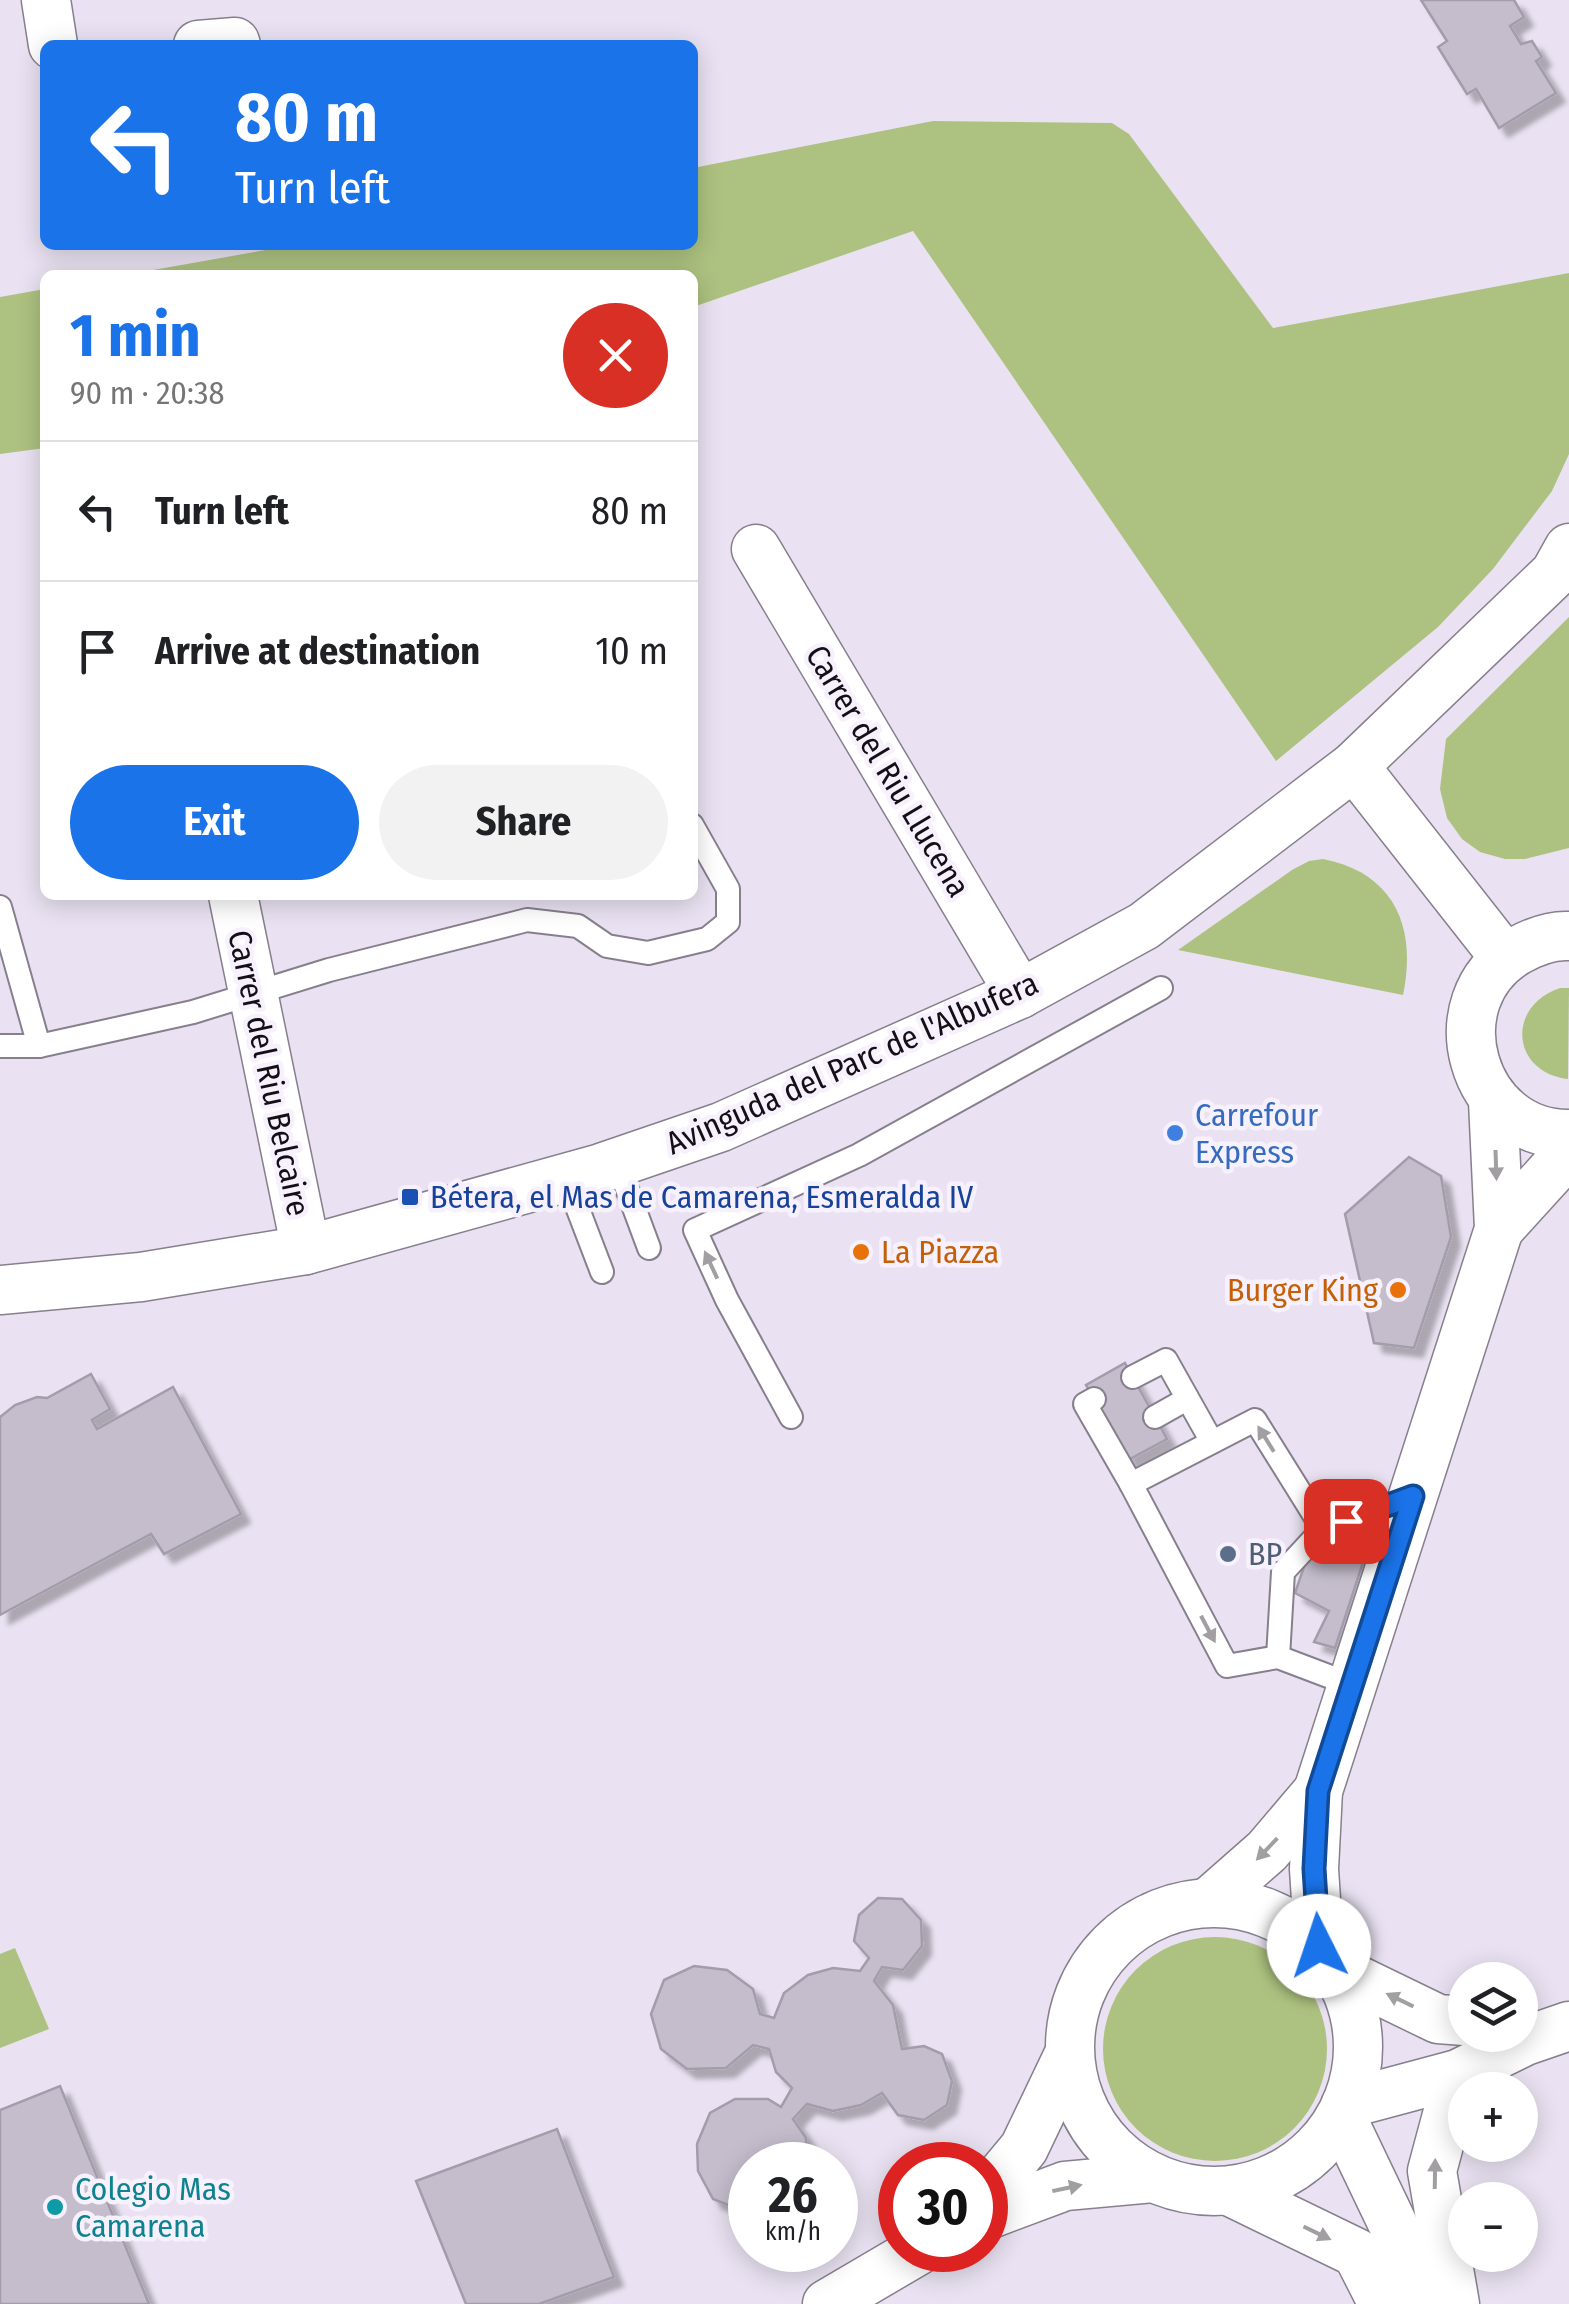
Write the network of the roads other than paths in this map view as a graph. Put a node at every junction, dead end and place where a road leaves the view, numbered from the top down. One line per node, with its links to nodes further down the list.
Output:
1 (46, 0): 2 (street)
2 (52, 40)
3 (1569, 548): 5 (street, Avinguda del Parc de l'Albufera)
4 (756, 549): 13 (street, Carrer del Riu Llucena)
5 (1354, 766): 10 (street); 13 (street, Avinguda del Parc de l'Albufera)
6 (698, 835): 12 (lane)
7 (234, 900): 12 (street, Carrer del Riu Belcaire)
8 (0, 907): 15 (lane)
9 (1567, 932): 10 (street)
10 (1505, 958): 16 (street)
11 (1160, 988): 30 (lane, one-way to 11)
12 (252, 994): 15 (lane); 23 (street, Carrer del Riu Belcaire)
13 (1020, 994): 19 (street, Avinguda del Parc de l'Albufera)
14 (0, 1046): 15 (lane)
15 (39, 1046)
16 (1494, 1101): 17 (street); 21 (street, one-way to 21)
17 (1569, 1134)
18 (1569, 1152): 21 (street)
19 (617, 1162): 20 (street, Avinguda del Parc de l'Albufera); 22 (lane)
20 (566, 1178): 23 (street, Avinguda del Parc de l'Albufera); 24 (lane)
21 (1499, 1229): 33 (street)
22 (649, 1248)
23 (306, 1250): 25 (street, Avinguda del Parc de l'Albufera)
24 (602, 1272)
25 (0, 1290)
26 (1133, 1378): 27 (lane)
27 (1188, 1398): 29 (lane); 31 (lane)
28 (1094, 1399): 32 (lane)
29 (1154, 1417)
30 (791, 1418)
31 (1212, 1442): 32 (lane); 34 (lane, one-way to 31)
32 (1131, 1484): 35 (lane, one-way to 35)
33 (1413, 1496): 34 (lane); 36 (street)
34 (1323, 1530): 35 (lane)
35 (1278, 1657): 36 (lane)
36 (1352, 1685): 37 (street)
37 (1318, 1791): 38 (street, one-way to 38); 39 (street)
38 (1209, 1902): 39 (street); 44 (street)
39 (1328, 1958): 42 (street, one-way to 39); 47 (street)
40 (1569, 2000): 41 (street)
41 (1538, 2011)
42 (1448, 2019)
43 (1569, 2026): 45 (street)
44 (1070, 2054): 49 (street); 50 (street)
45 (1462, 2072)
46 (1448, 2077): 47 (street)
47 (1344, 2110): 51 (street); 56 (street)
48 (1448, 2111): 57 (street, one-way to 48)
49 (1008, 2167)
50 (1152, 2178): 51 (street); 52 (street, one-way to 50)
51 (1229, 2190): 55 (street, one-way to 55)
52 (1008, 2207)
53 (882, 2272): 54 (street)
54 (828, 2304)
55 (1383, 2304)
56 (1431, 2304)
57 (1455, 2304)

